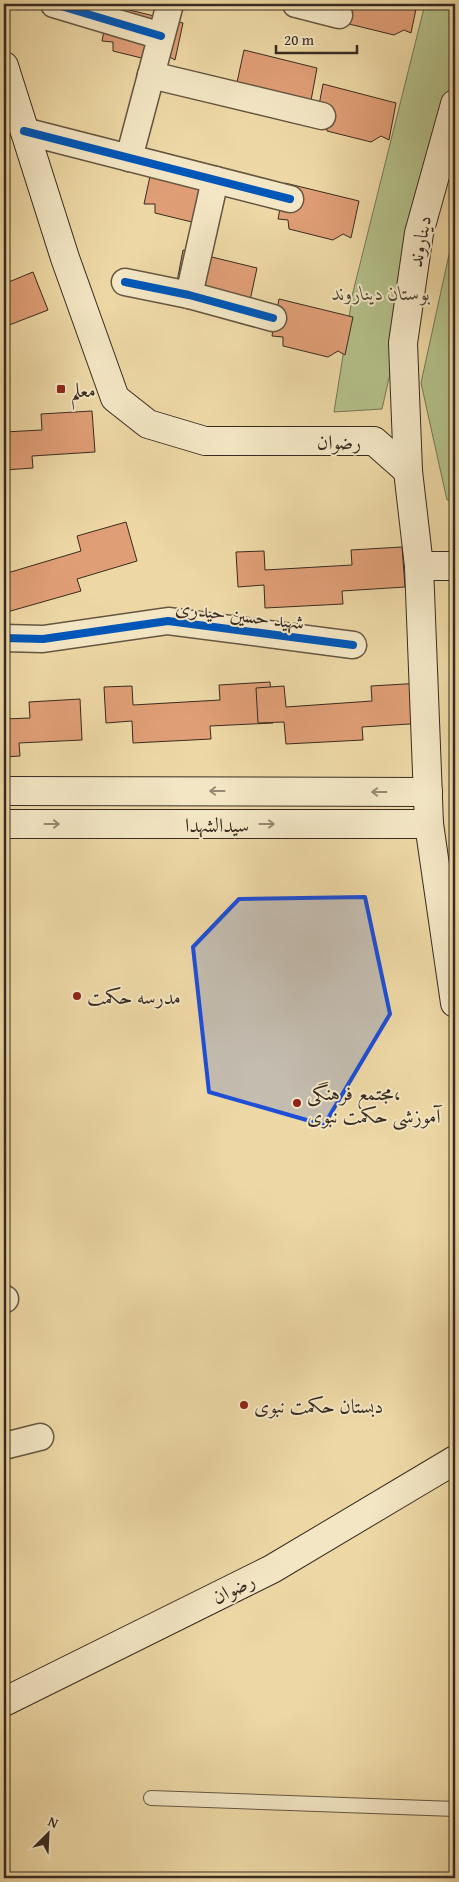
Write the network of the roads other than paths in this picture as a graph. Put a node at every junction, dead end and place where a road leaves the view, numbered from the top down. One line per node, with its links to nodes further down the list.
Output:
1 (54, 4): 5 (street)
2 (170, 4): 5 (street)
3 (296, 4): 4 (street)
4 (339, 15)
5 (161, 36): 7 (street)
6 (4, 66): 10 (main road, رضوان)
7 (151, 75): 9 (street); 11 (street)
8 (455, 104): 17 (main road, دیناروند)
9 (322, 116)
10 (24, 131): 11 (street); 17 (main road, رضوان)
11 (129, 158): 12 (street)
12 (215, 180): 13 (street); 15 (street)
13 (290, 199)
14 (125, 282): 15 (street)
15 (189, 296): 16 (street)
16 (273, 318)
17 (408, 471): 18 (main road)
18 (419, 566): 19 (main road); 23 (main road)
19 (455, 566)
20 (4, 638): 21 (street, شهید حسین حیدری)
21 (353, 645)
22 (4, 791): 23 (main road, سیدالشهدا, one-way to 22)
23 (428, 792): 25 (main road)
24 (4, 824): 25 (main road, سیدالشهدا, one-way to 25)
25 (429, 824): 26 (main road)
26 (455, 1003)
27 (40, 1437): 28 (street)
28 (4, 1446)
29 (455, 1460): 30 (main road, رضوان)
30 (4, 1702)
31 (151, 1798): 32 (lane)
32 (455, 1809)

